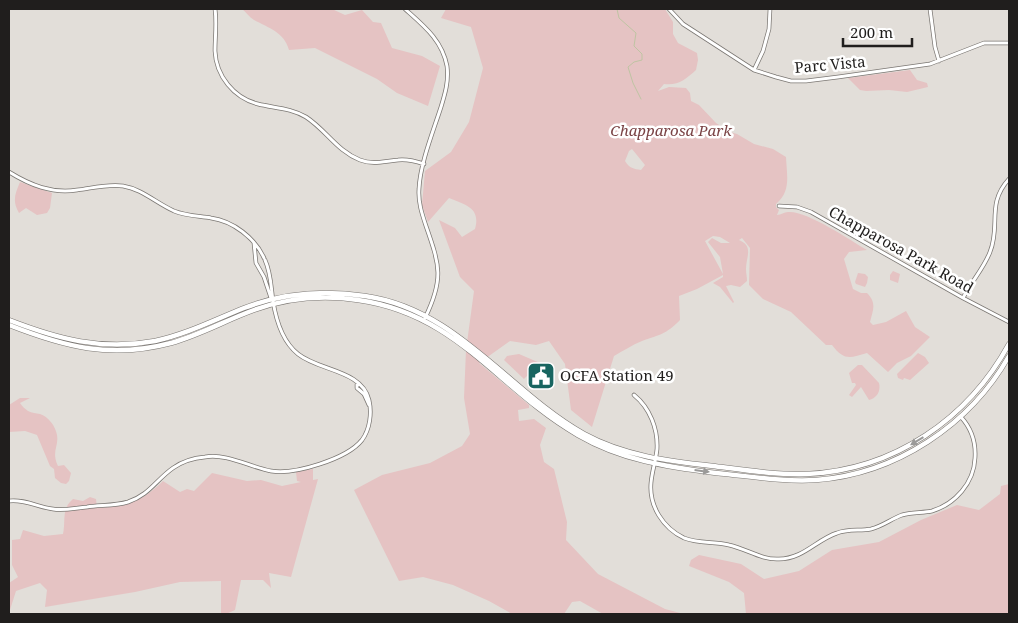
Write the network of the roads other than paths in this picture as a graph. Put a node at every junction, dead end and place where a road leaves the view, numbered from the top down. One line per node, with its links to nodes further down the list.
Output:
1 (215, 9): 9 (street)
2 (405, 9): 9 (street)
3 (669, 9): 8 (street, Parc Vista)
4 (770, 9): 8 (street)
5 (930, 9): 7 (street)
6 (1009, 43): 7 (street, Parc Vista)
7 (939, 61): 8 (street, Parc Vista)
8 (754, 70)
9 (424, 164): 16 (street)
10 (9, 172): 13 (street)
11 (1009, 179): 14 (street)
12 (779, 206): 14 (street, Chapparosa Park Road)
13 (253, 243): 15 (street); 15 (street)
14 (963, 298): 19 (street, Chapparosa Park Road)
15 (273, 302): 16 (main road); 17 (main road); 18 (main road); 20 (main road); 26 (street)
16 (426, 315): 18 (street); 25 (main road)
17 (9, 320)
18 (424, 320): 25 (main road)
19 (1009, 322)
20 (9, 325)
21 (1009, 344): 25 (main road, one-way to 25)
22 (1009, 356): 24 (main road)
23 (634, 395): 25 (street)
24 (961, 417): 25 (main road, one-way to 24); 25 (street)
25 (655, 462)
26 (9, 501)

